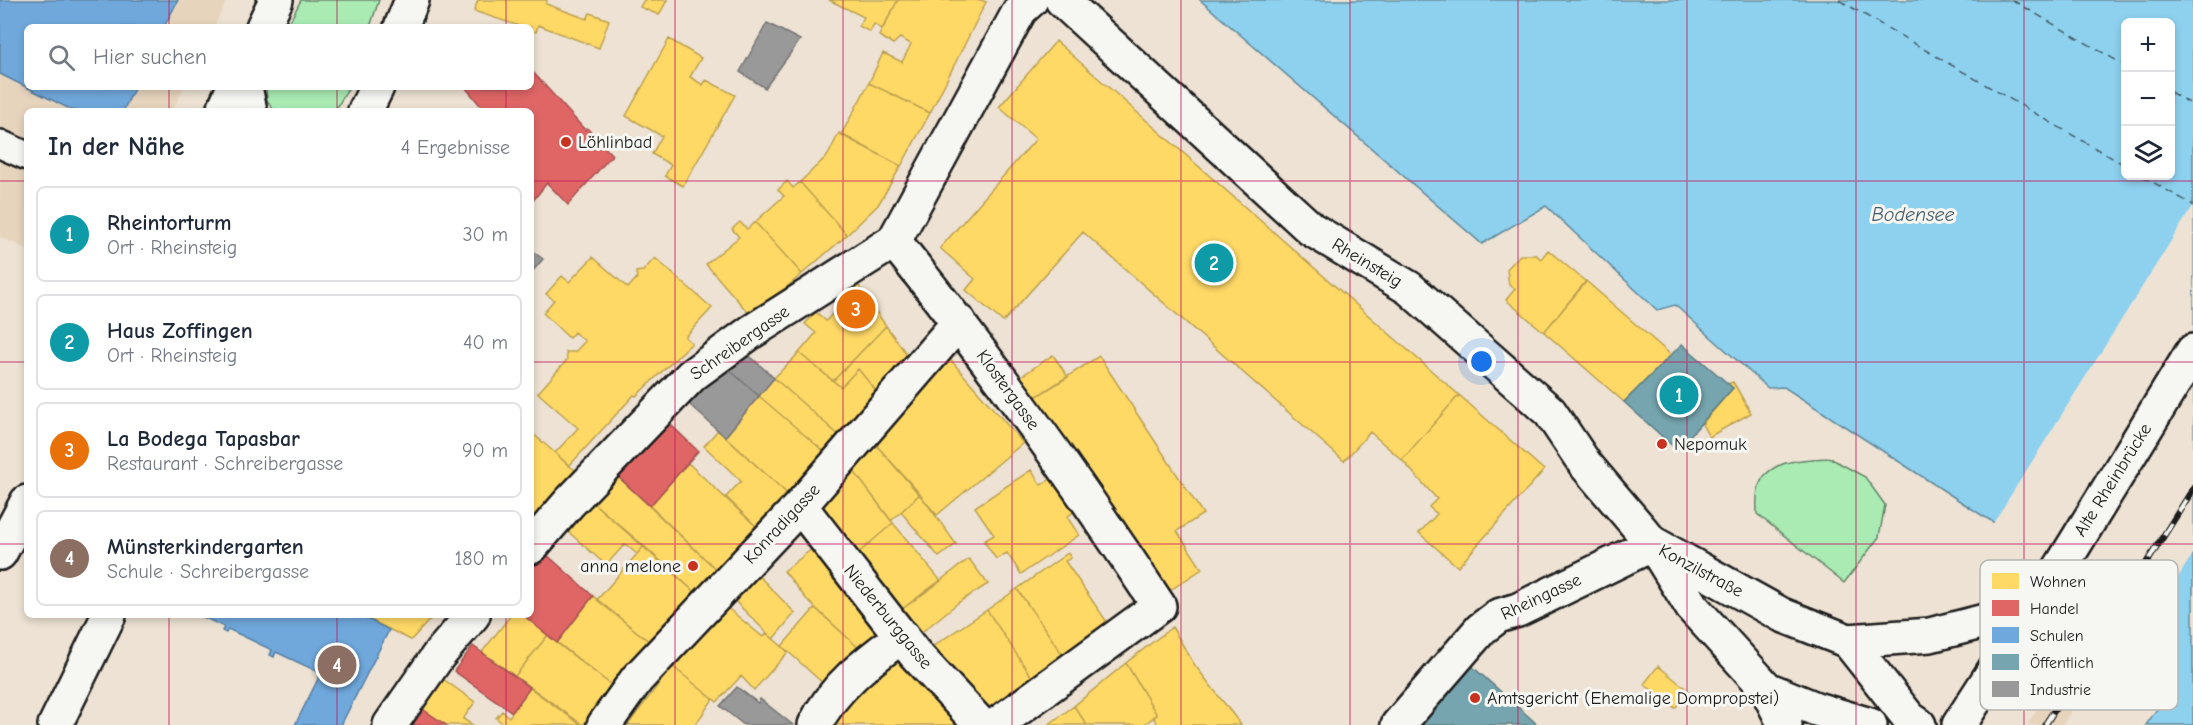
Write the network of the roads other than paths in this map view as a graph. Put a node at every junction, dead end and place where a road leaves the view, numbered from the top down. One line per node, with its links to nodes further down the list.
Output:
1 (276, 0): 5 (street)
2 (412, 0): 6 (street)
3 (1031, 0): 13 (street)
4 (1062, 0): 19 (street, Rheinsteig)
5 (264, 24)
6 (402, 24)
7 (233, 90): 9 (street)
8 (245, 90): 10 (street)
9 (224, 108)
10 (249, 108)
11 (0, 144): 12 (street)
12 (24, 155)
13 (894, 241): 14 (street, Klostergasse); 18 (street, Schreibergasse)
14 (959, 322): 16 (street, Konradigasse); 34 (street, Klostergasse)
15 (2193, 351): 21 (street, Alte Rheinbrücke)
16 (800, 506): 25 (street, Niederburggasse); 31 (street, Konradigasse)
17 (24, 508): 20 (street)
18 (534, 543)
19 (1653, 544): 26 (street, Konzilstraße); 27 (street, Konzilstraße); 35 (street, Rheingasse)
20 (0, 553)
21 (2065, 560)
22 (108, 618): 29 (street)
23 (470, 618): 30 (street)
24 (1980, 622): 26 (street, Konzilstraße)
25 (902, 636): 32 (street); 33 (street, Niederburggasse)
26 (1848, 641): 38 (street, Konzilstraße)
27 (1767, 689): 36 (street, Konzilstraße); 37 (street, Konzilstraße)
28 (1980, 692): 39 (street)
29 (55, 725)
30 (390, 725)
31 (604, 725)
32 (814, 725)
33 (981, 725)
34 (996, 725)
35 (1398, 725)
36 (1785, 725)
37 (1870, 725)
38 (1919, 725)
39 (1959, 725)

